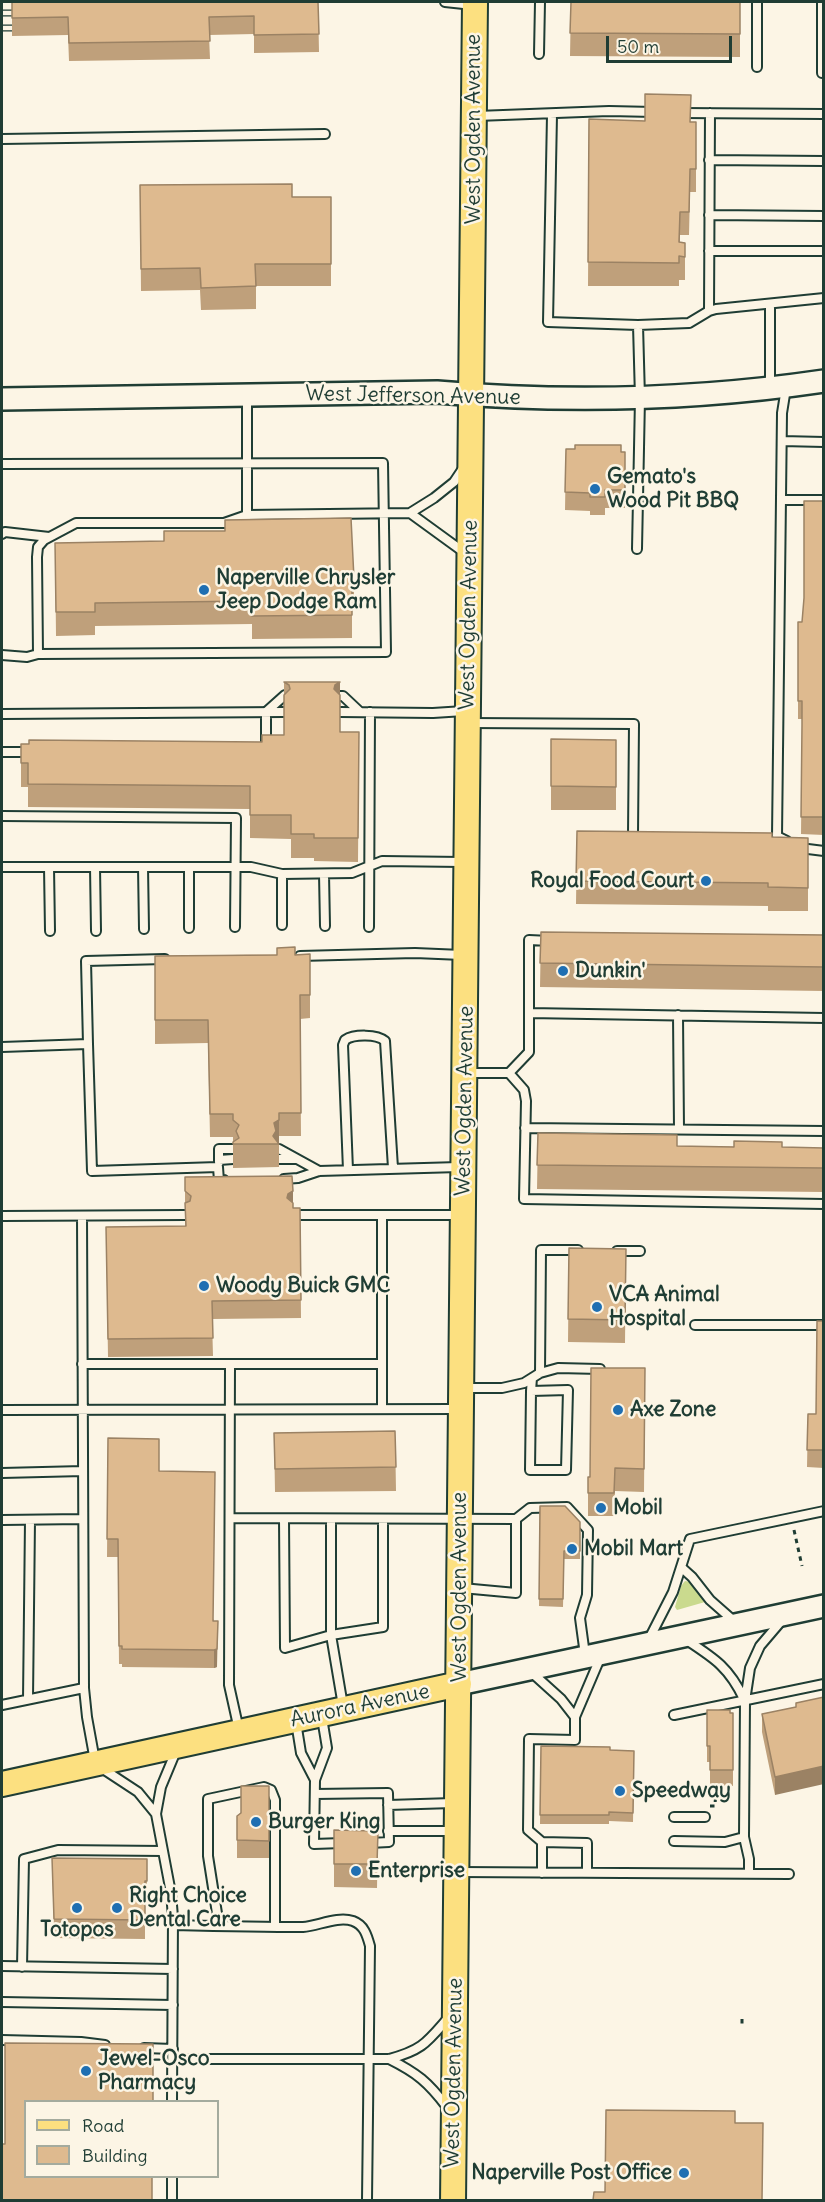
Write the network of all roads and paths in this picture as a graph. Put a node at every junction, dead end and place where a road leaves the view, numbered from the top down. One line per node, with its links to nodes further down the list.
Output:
1 (445, 2): 5 (lane)
2 (540, 2): 6 (lane)
3 (757, 2): 7 (lane)
4 (822, 2): 8 (lane)
5 (475, 3): 12 (main road, West Ogden Avenue)
6 (539, 54)
7 (757, 67)
8 (822, 73)
9 (710, 113): 10 (lane); 11 (lane); 15 (lane)
10 (824, 114)
11 (552, 115): 12 (lane); 24 (lane)
12 (474, 116): 28 (main road, West Ogden Avenue)
13 (325, 134): 14 (lane)
14 (2, 139)
15 (709, 160): 16 (lane); 17 (lane)
16 (824, 161)
17 (709, 215): 18 (lane); 19 (lane)
18 (824, 216)
19 (709, 251): 20 (lane); 23 (lane)
20 (824, 251)
21 (824, 298): 22 (lane)
22 (770, 304): 23 (lane); 26 (lane)
23 (709, 311): 24 (lane)
24 (638, 325): 29 (lane)
25 (824, 381): 26 (street, West Jefferson Avenue)
26 (778, 387): 29 (street, West Jefferson Avenue); 31 (lane)
27 (247, 395): 28 (street, West Jefferson Avenue); 30 (street, West Jefferson Avenue); 34 (lane)
28 (472, 395): 29 (street, West Jefferson Avenue); 33 (main road, West Ogden Avenue)
29 (640, 398): 43 (lane)
30 (2, 399)
31 (782, 441): 32 (lane); 36 (lane)
32 (824, 442)
33 (471, 456): 38 (lane); 44 (main road, West Ogden Avenue)
34 (246, 463): 35 (lane); 39 (lane); 40 (lane)
35 (2, 464)
36 (781, 500): 37 (lane); 61 (lane)
37 (824, 501)
38 (410, 513): 39 (lane); 44 (lane)
39 (384, 514): 40 (lane); 45 (lane)
40 (247, 515): 42 (lane)
41 (2, 534): 42 (lane)
42 (49, 537): 45 (lane)
43 (637, 549)
44 (470, 556): 55 (main road, West Ogden Avenue)
45 (38, 654): 46 (lane)
46 (2, 656)
47 (296, 696): 49 (lane)
48 (320, 696): 52 (lane)
49 (266, 712): 50 (lane); 54 (lane); 56 (lane)
50 (284, 712)
51 (340, 712): 52 (lane)
52 (360, 712): 53 (lane)
53 (370, 712): 55 (lane); 63 (lane)
54 (2, 714)
55 (469, 717): 60 (lane); 62 (main road, West Ogden Avenue)
56 (255, 750)
57 (2, 752): 58 (lane)
58 (36, 752)
59 (2, 816): 69 (lane)
60 (633, 834)
61 (824, 851)
62 (467, 862): 63 (lane); 81 (main road, West Ogden Avenue)
63 (369, 866): 71 (lane); 75 (lane)
64 (2, 867): 65 (lane)
65 (49, 867): 66 (lane); 78 (lane)
66 (95, 867): 67 (lane); 79 (lane)
67 (144, 867): 68 (lane); 77 (lane)
68 (189, 867): 69 (lane); 76 (lane)
69 (235, 867): 70 (lane); 74 (lane)
70 (282, 874): 71 (lane); 72 (lane)
71 (324, 874): 73 (lane)
72 (282, 925)
73 (325, 926)
74 (235, 927)
75 (369, 927)
76 (189, 928)
77 (144, 929)
78 (50, 931)
79 (96, 931)
80 (564, 941): 84 (lane)
81 (466, 955): 82 (lane); 90 (main road, West Ogden Avenue)
82 (288, 956)
83 (173, 959): 87 (lane)
84 (529, 1013): 85 (lane); 89 (lane)
85 (678, 1015): 86 (lane); 92 (lane)
86 (824, 1018)
87 (88, 1044): 88 (lane); 99 (lane)
88 (2, 1047)
89 (509, 1072): 90 (lane); 91 (lane)
90 (465, 1073): 100 (main road, West Ogden Avenue)
91 (525, 1128): 92 (lane); 106 (lane)
92 (679, 1130): 93 (lane)
93 (824, 1131)
94 (233, 1149): 99 (lane)
95 (279, 1149): 98 (lane)
96 (233, 1159): 99 (lane)
97 (279, 1159): 98 (lane)
98 (297, 1159): 103 (lane)
99 (219, 1163): 105 (lane)
100 (464, 1167): 101 (lane); 110 (main road, West Ogden Avenue)
101 (393, 1168): 102 (lane); 102 (lane)
102 (348, 1170): 103 (lane)
103 (319, 1171): 104 (lane)
104 (275, 1179)
105 (230, 1180)
106 (824, 1204)
107 (185, 1215): 112 (lane)
108 (293, 1215): 109 (lane)
109 (382, 1215): 110 (lane); 120 (lane)
110 (463, 1215): 125 (main road, West Ogden Avenue)
111 (2, 1216): 112 (lane)
112 (82, 1216): 118 (lane)
113 (585, 1251): 122 (lane)
114 (607, 1251): 115 (lane)
115 (640, 1251)
116 (694, 1324): 117 (lane)
117 (824, 1325)
118 (82, 1364): 119 (lane); 128 (lane)
119 (230, 1364): 120 (lane); 129 (lane)
120 (382, 1364): 126 (lane)
121 (614, 1370): 122 (lane)
122 (540, 1373): 123 (lane)
123 (532, 1378): 124 (lane); 125 (lane)
124 (531, 1391): 124 (lane)
125 (461, 1398): 126 (lane); 142 (main road, West Ogden Avenue)
126 (382, 1409): 129 (lane)
127 (2, 1410): 128 (lane)
128 (83, 1410): 129 (lane); 130 (lane)
129 (231, 1410): 134 (lane)
130 (83, 1471): 131 (lane); 135 (lane)
131 (2, 1473)
132 (824, 1510): 133 (lane)
133 (791, 1517): 143 (path); 144 (lane)
134 (230, 1518): 136 (lane); 164 (lane)
135 (83, 1519): 140 (lane); 156 (lane)
136 (284, 1519): 137 (lane); 149 (lane)
137 (331, 1519): 141 (lane); 149 (lane)
138 (516, 1519): 142 (lane); 145 (lane); 152 (lane)
139 (2, 1520): 140 (lane)
140 (30, 1520): 157 (lane)
141 (383, 1520): 142 (lane); 149 (lane)
142 (460, 1521): 145 (main road, West Ogden Avenue)
143 (802, 1566)
144 (682, 1568): 148 (lane); 151 (lane)
145 (460, 1588): 154 (main road, West Ogden Avenue)
146 (824, 1606): 147 (street, Aurora Avenue)
147 (788, 1614): 148 (street, Aurora Avenue); 158 (lane)
148 (738, 1625): 150 (street, Aurora Avenue)
149 (331, 1635): 160 (lane)
150 (682, 1637): 151 (street, Aurora Avenue); 158 (lane)
151 (646, 1645): 152 (street, Aurora Avenue)
152 (593, 1657): 153 (street, Aurora Avenue); 162 (lane)
153 (529, 1670): 154 (street, Aurora Avenue); 162 (lane)
154 (459, 1684): 160 (main road, Aurora Avenue); 171 (main road, West Ogden Avenue)
155 (824, 1684): 158 (lane)
156 (84, 1688): 157 (lane); 166 (lane)
157 (28, 1699): 159 (lane)
158 (745, 1701): 161 (lane); 179 (lane)
159 (2, 1705)
160 (332, 1712): 163 (main road, Aurora Avenue); 167 (lane)
161 (674, 1715)
162 (575, 1717): 181 (lane)
163 (296, 1720): 164 (main road, Aurora Avenue); 167 (lane)
164 (239, 1733): 165 (main road, Aurora Avenue)
165 (180, 1746): 166 (main road, Aurora Avenue); 174 (lane)
166 (96, 1764): 168 (main road, Aurora Avenue); 174 (lane)
167 (315, 1779): 170 (lane)
168 (2, 1784)
169 (716, 1786): 173 (path)
170 (315, 1794): 172 (lane); 182 (lane)
171 (457, 1803): 172 (lane); 178 (main road, West Ogden Avenue)
172 (388, 1805): 177 (lane)
173 (715, 1806)
174 (156, 1814): 184 (lane)
175 (674, 1817): 176 (lane)
176 (705, 1817)
177 (388, 1831): 178 (lane); 183 (lane)
178 (457, 1831): 185 (main road, West Ogden Avenue)
179 (744, 1837): 180 (lane); 188 (lane)
180 (674, 1841)
181 (542, 1842): 186 (lane); 187 (lane)
182 (346, 1843)
183 (357, 1843)
184 (163, 1851): 190 (lane); 194 (lane)
185 (456, 1872): 186 (lane); 198 (main road, West Ogden Avenue)
186 (542, 1873): 187 (lane)
187 (587, 1873): 188 (lane)
188 (749, 1873): 189 (lane)
189 (789, 1874)
190 (173, 1925): 191 (lane); 195 (lane)
191 (219, 1926): 192 (lane); 192 (lane)
192 (275, 1926): 206 (lane)
193 (2, 1966): 194 (lane)
194 (22, 1967): 195 (lane)
195 (173, 1969): 197 (lane)
196 (2, 2002): 197 (lane)
197 (173, 2005): 204 (lane)
198 (455, 2010): 207 (lane); 209 (main road, West Ogden Avenue)
199 (742, 2019): 200 (path)
200 (742, 2028)
201 (2, 2040): 202 (lane)
202 (114, 2048)
203 (137, 2048): 204 (lane)
204 (172, 2049): 205 (lane)
205 (172, 2059): 206 (lane); 208 (lane)
206 (368, 2059): 207 (lane); 212 (lane)
207 (389, 2059): 209 (lane)
208 (172, 2100)
209 (454, 2117): 213 (main road, West Ogden Avenue)
210 (172, 2178): 211 (lane)
211 (172, 2200)
212 (367, 2200)
213 (453, 2200)

